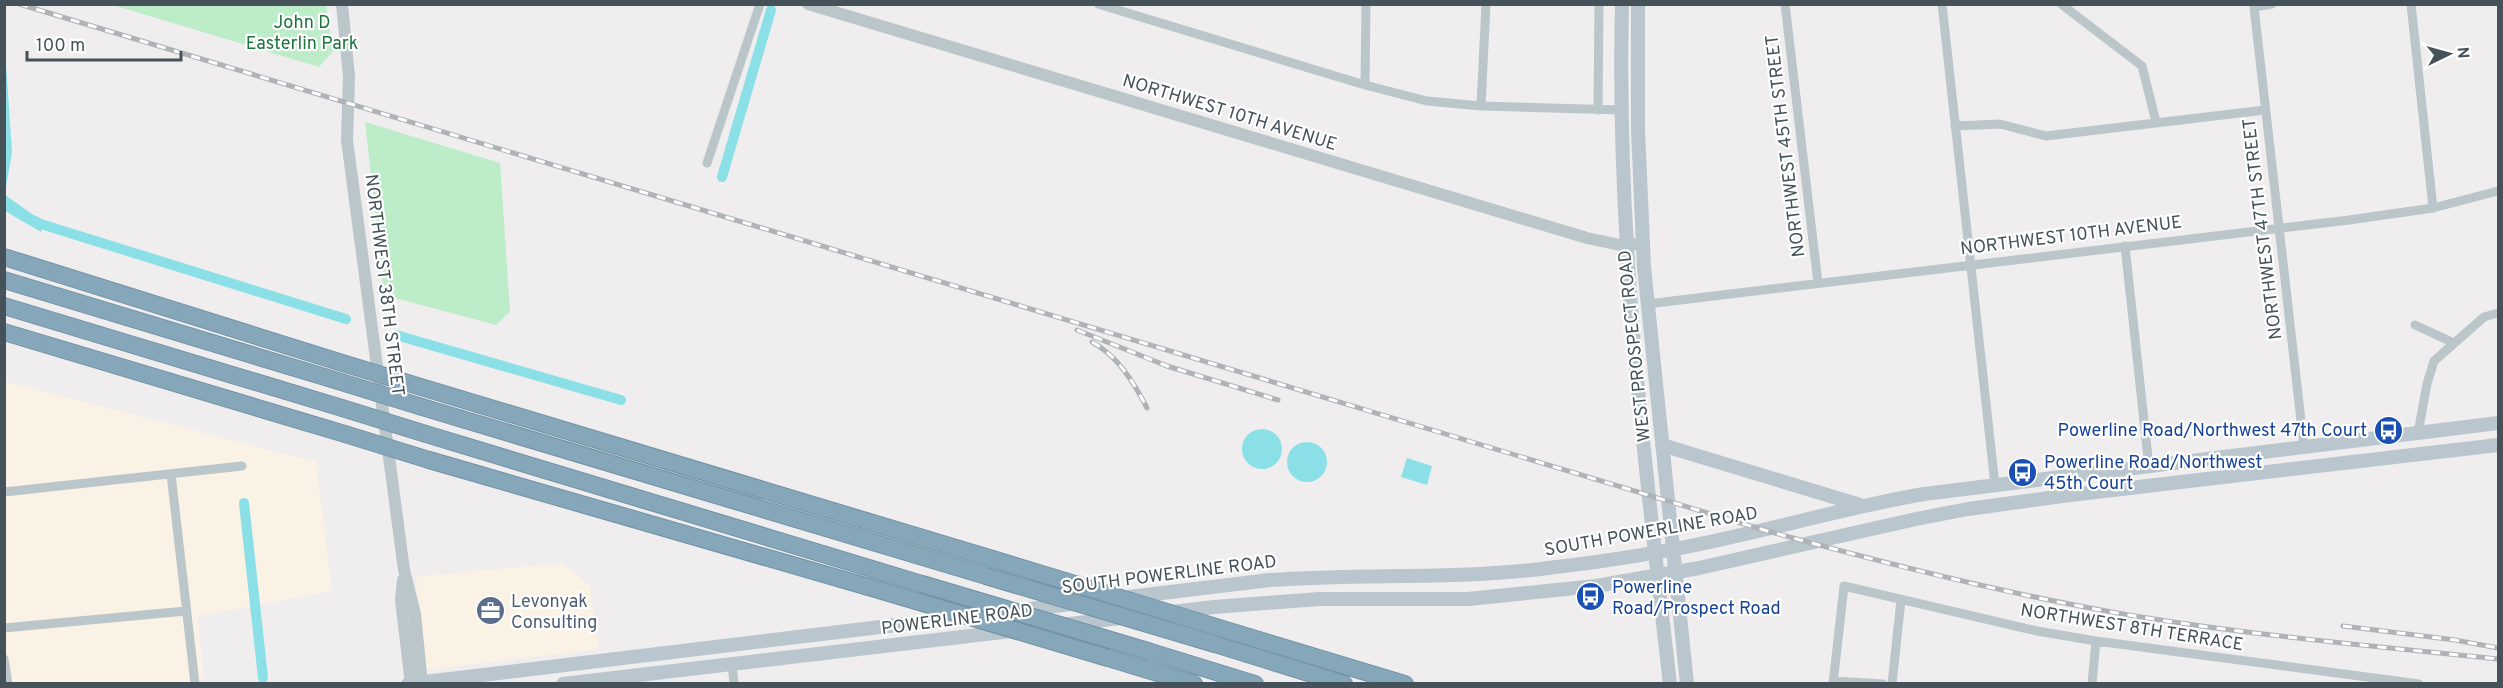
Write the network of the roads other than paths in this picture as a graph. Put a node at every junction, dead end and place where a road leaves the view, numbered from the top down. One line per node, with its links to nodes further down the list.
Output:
1 (342, 4): 72 (street, NORTHWEST 38TH STREET)
2 (760, 4): 23 (street)
3 (808, 4): 28 (street, NORTHWEST 10TH AVENUE)
4 (1098, 4): 16 (street)
5 (1366, 4): 16 (street)
6 (1486, 4): 17 (street)
7 (1599, 4): 18 (street)
8 (1622, 4): 19 (main road, WEST PROSPECT ROAD)
9 (1638, 4): 27 (main road, WEST PROSPECT ROAD)
10 (1785, 4): 33 (street, NORTHWEST 45TH STREET)
11 (1942, 4): 22 (street)
12 (2061, 4): 21 (street)
13 (2272, 4): 15 (street)
14 (2411, 4): 25 (street)
15 (2253, 6): 20 (street, NORTHWEST 47TH STREET)
16 (1365, 85): 17 (street)
17 (1481, 106): 18 (street)
18 (1598, 110): 19 (street)
19 (1621, 110): 28 (main road, WEST PROSPECT ROAD)
20 (2265, 110): 21 (street); 26 (street, NORTHWEST 47TH STREET)
21 (2156, 122): 22 (street)
22 (1955, 126): 31 (street)
23 (707, 163)
24 (2499, 191): 25 (street, NORTHWEST 10TH AVENUE)
25 (2433, 208): 26 (street, NORTHWEST 10TH AVENUE)
26 (2281, 229): 29 (street, NORTHWEST 10TH AVENUE); 44 (street, NORTHWEST 47TH STREET)
27 (1642, 244): 28 (street, NORTHWEST 10TH AVENUE); 34 (main road, WEST PROSPECT ROAD)
28 (1626, 245): 56 (main road, WEST PROSPECT ROAD)
29 (2125, 246): 31 (street, NORTHWEST 10TH AVENUE); 48 (street)
30 (4, 257): 80 (highway, bridge)
31 (1969, 265): 33 (street, NORTHWEST 10TH AVENUE); 50 (street)
32 (4, 280): 79 (highway, bridge)
33 (1818, 283): 34 (street, NORTHWEST 10TH AVENUE)
34 (1647, 304): 42 (main road, WEST PROSPECT ROAD)
35 (4, 306): 78 (highway, bridge)
36 (2499, 313): 39 (street)
37 (2415, 325): 39 (street)
38 (4, 334): 77 (highway, bridge)
39 (2454, 343): 41 (street)
40 (2499, 423): 41 (main road, SOUTH POWERLINE ROAD)
41 (2418, 433): 44 (main road, SOUTH POWERLINE ROAD); 45 (main road)
42 (1662, 445): 54 (main road); 55 (main road, WEST PROSPECT ROAD)
43 (2499, 446): 45 (main road)
44 (2304, 447): 46 (main road, SOUTH POWERLINE ROAD)
45 (2413, 456): 51 (main road)
46 (2179, 464): 48 (main road, SOUTH POWERLINE ROAD); 51 (main road)
47 (242, 466): 49 (street)
48 (2149, 467): 50 (main road, SOUTH POWERLINE ROAD); 52 (main road)
49 (171, 474): 53 (street); 62 (street)
50 (1995, 485): 54 (main road, SOUTH POWERLINE ROAD)
51 (2150, 486): 52 (main road)
52 (2127, 489): 57 (main road)
53 (4, 492)
54 (1862, 506): 55 (main road, SOUTH POWERLINE ROAD)
55 (1674, 549): 56 (main road, SOUTH POWERLINE ROAD); 57 (main road, WEST PROSPECT ROAD)
56 (1655, 552): 58 (main road, WEST PROSPECT ROAD); 59 (main road, SOUTH POWERLINE ROAD)
57 (1676, 572): 58 (main road); 82 (main road, WEST PROSPECT ROAD)
58 (1657, 576): 61 (main road, POWERLINE ROAD); 81 (main road, WEST PROSPECT ROAD)
59 (1270, 580): 61 (main road); 64 (main road, SOUTH POWERLINE ROAD)
60 (1901, 600): 65 (street, NORTHWEST 8TH TERRACE); 71 (street, NORTHWEST 8TH TERRACE); 84 (street)
61 (1214, 607): 68 (main road, POWERLINE ROAD)
62 (186, 611): 63 (street); 74 (street)
63 (4, 628)
64 (773, 640): 66 (main road); 68 (main road)
65 (2096, 641): 70 (street, NORTHWEST 8TH TERRACE); 85 (street)
66 (708, 648): 69 (main road); 72 (main road)
67 (4, 659): 73 (street)
68 (732, 663): 69 (main road, POWERLINE ROAD); 76 (street)
69 (674, 670): 75 (main road, POWERLINE ROAD)
70 (2356, 680): 86 (street, NORTHWEST 8TH TERRACE)
71 (1833, 682): 83 (street)
72 (415, 683)
73 (8, 684)
74 (195, 684)
75 (563, 684)
76 (734, 684)
77 (1194, 684)
78 (1255, 684)
79 (1344, 684)
80 (1405, 684)
81 (1670, 684)
82 (1687, 684)
83 (1883, 684)
84 (1892, 684)
85 (2092, 684)
86 (2419, 684)

